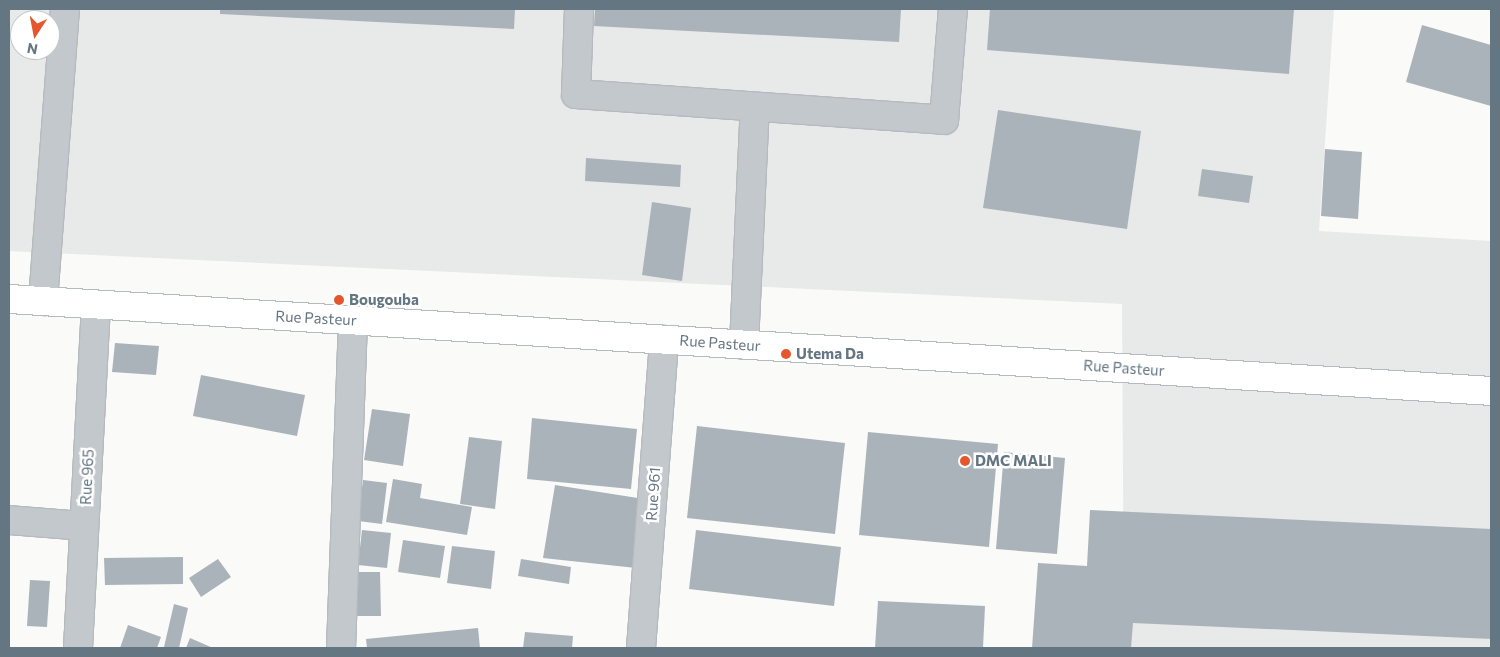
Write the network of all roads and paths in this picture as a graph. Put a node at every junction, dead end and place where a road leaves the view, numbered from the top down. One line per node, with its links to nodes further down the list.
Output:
1 (65, 9): 6 (street)
2 (579, 9): 4 (street)
3 (952, 9): 4 (street)
4 (756, 107): 10 (street)
5 (9, 299): 6 (main road, Rue Pasteur)
6 (43, 301): 7 (main road, Rue Pasteur)
7 (96, 305): 8 (main road, Rue Pasteur); 13 (street, Rue 965)
8 (353, 320): 9 (main road, Rue Pasteur); 15 (street)
9 (664, 340): 10 (main road, Rue Pasteur); 16 (street, Rue 961)
10 (744, 345): 11 (main road, Rue Pasteur)
11 (1491, 391)
12 (9, 520): 13 (street)
13 (84, 526): 14 (street, Rue 965)
14 (78, 648)
15 (341, 648)
16 (641, 648)

